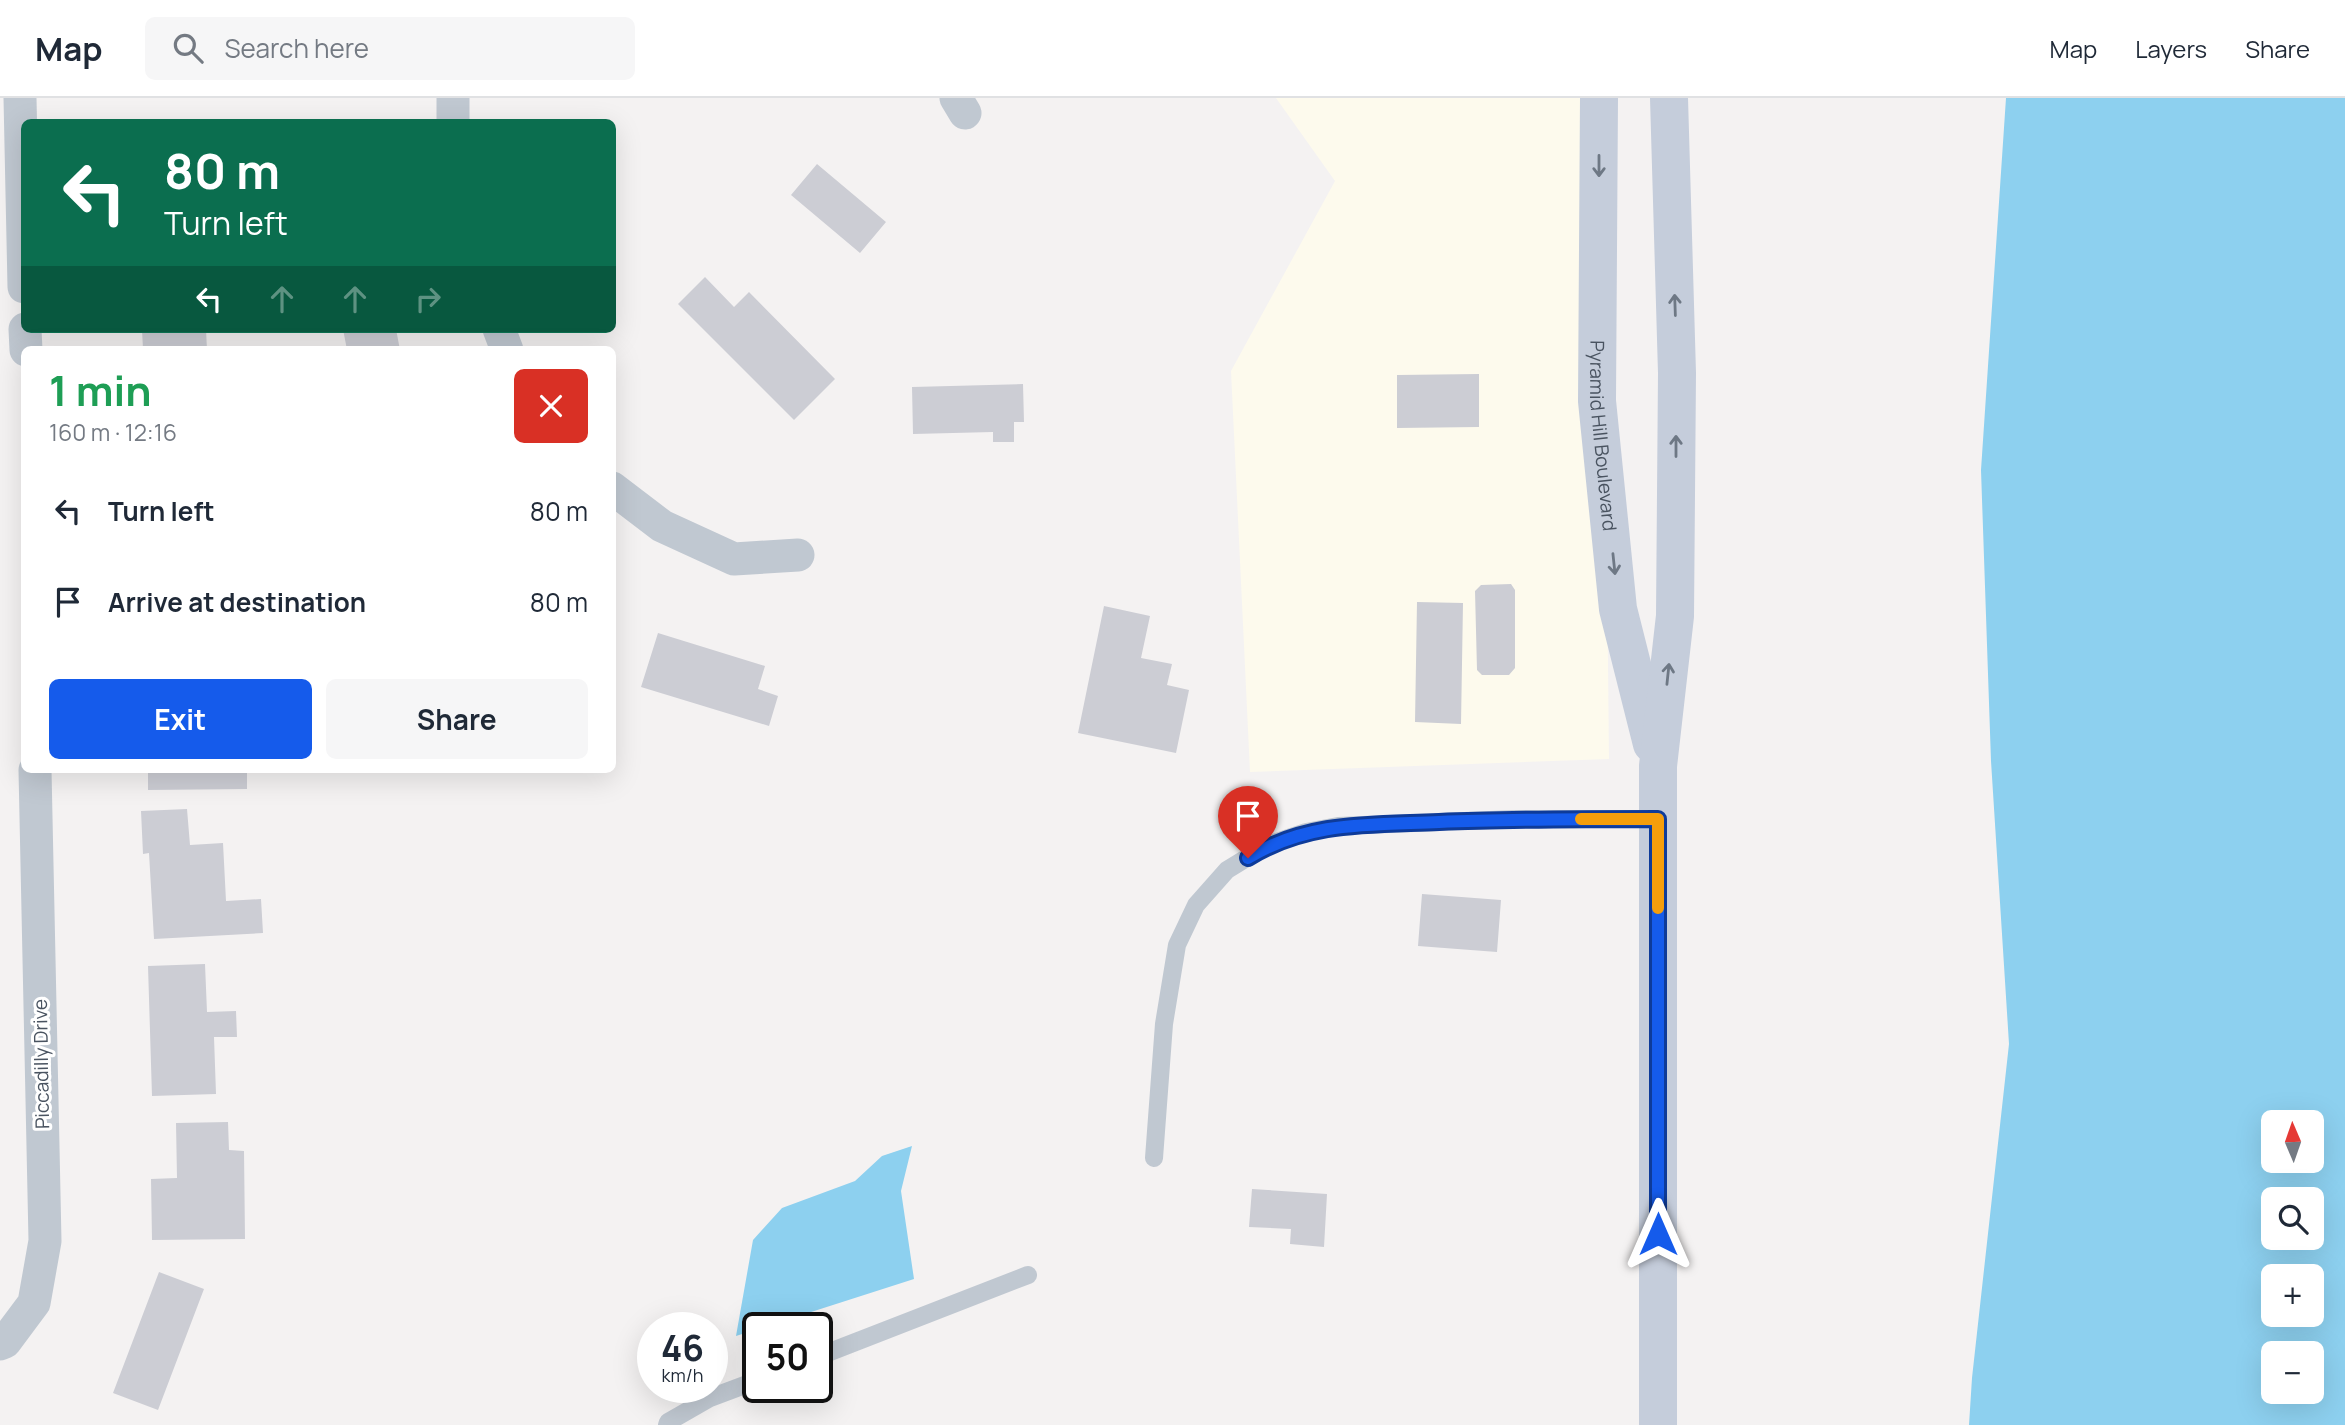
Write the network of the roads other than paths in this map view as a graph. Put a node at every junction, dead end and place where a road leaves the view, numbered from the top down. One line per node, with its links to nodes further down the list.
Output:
1 (20, 98): 6 (street)
2 (453, 98): 5 (street)
3 (1599, 98): 9 (main road, Pyramid Hill Boulevard, one-way to 9)
4 (1669, 98): 9 (main road, Pyramid Hill Boulevard, one-way to 4)
5 (453, 119)
6 (21, 145)
7 (616, 491): 8 (street)
8 (799, 555)
9 (1658, 766): 11 (main road, Pyramid Hill Boulevard)
10 (35, 773): 14 (street, Piccadilly Drive)
11 (1658, 819): 12 (lane); 18 (main road, Pyramid Hill Boulevard)
12 (1154, 1158)
13 (1028, 1275): 15 (lane)
14 (0, 1344)
15 (833, 1351)
16 (742, 1386): 17 (lane)
17 (667, 1425)
18 (1658, 1425)

